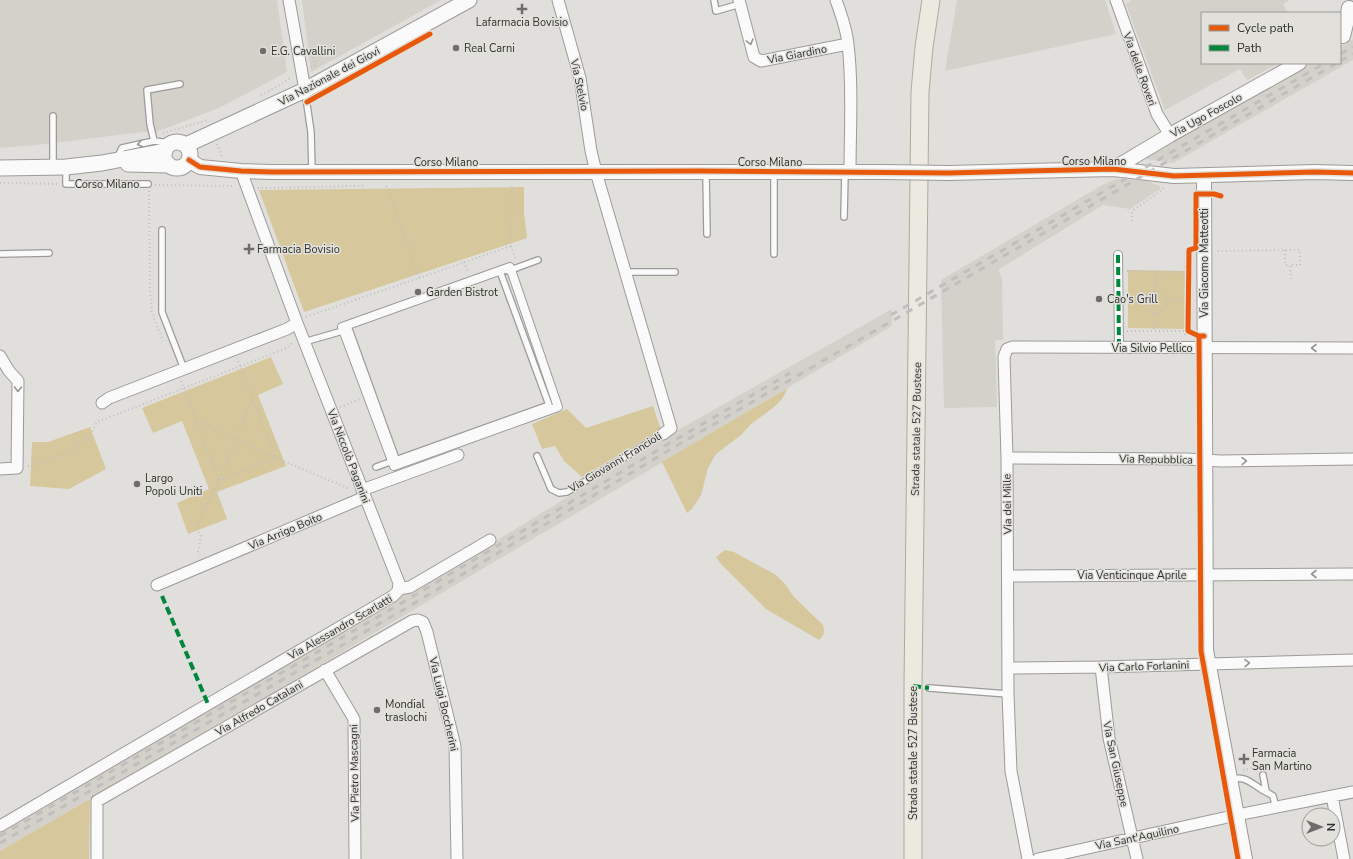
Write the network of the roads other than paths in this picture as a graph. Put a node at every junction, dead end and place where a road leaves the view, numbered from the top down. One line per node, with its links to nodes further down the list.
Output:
1 (289, 0): 14 (street)
2 (469, 0): 14 (main road, Via Nazionale dei Giovi)
3 (558, 0): 25 (street, Via Stelvio)
4 (714, 0): 8 (lane, Via Giardino)
5 (836, 0): 11 (street)
6 (931, 0): 87 (main road, Strada statale 527 Bustese)
7 (1116, 0): 16 (street, Via delle Roveri)
8 (740, 2): 11 (street, Via Giardino, one-way to 11)
9 (1350, 7): 10 (street)
10 (1345, 34)
11 (848, 44): 27 (street)
12 (1297, 64): 16 (street, Via Ugo Foscolo)
13 (180, 84): 17 (lane)
14 (306, 96): 17 (main road, Via Nazionale dei Giovi); 24 (lane)
15 (53, 116): 19 (lane)
16 (1170, 135): 21 (street, Via Ugo Foscolo)
17 (171, 149): 18 (main road, Via Nazionale dei Giovi); 18 (main road, Via Nazionale dei Giovi, one-way to 18); 22 (street, Corso Milano)
18 (102, 163): 19 (main road, Via Nazionale dei Giovi)
19 (59, 167): 20 (main road, Via Nazionale dei Giovi); 30 (lane, Corso Milano)
20 (0, 168)
21 (1113, 169): 27 (street, Corso Milano, bridge); 29 (street, Corso Milano)
22 (241, 171): 24 (street, Corso Milano); 43 (street, Via Niccolò Paganini)
23 (706, 171): 25 (street, Corso Milano); 26 (street, Corso Milano); 33 (lane)
24 (312, 172): 25 (street, Corso Milano)
25 (596, 172): 40 (street, Via Giovanni Francioli)
26 (774, 172): 27 (street, Corso Milano); 36 (lane, Corso Milano)
27 (847, 172): 31 (lane)
28 (1353, 172): 29 (street, Corso Milano)
29 (1204, 176): 46 (street, Via Giacomo Matteotti)
30 (148, 184)
31 (844, 217)
32 (162, 230): 52 (lane)
33 (707, 234)
34 (49, 253): 35 (lane)
35 (0, 254)
36 (774, 254)
37 (1118, 255): 47 (street)
38 (538, 260): 39 (lane)
39 (515, 268): 42 (lane); 44 (street); 59 (street)
40 (625, 272): 41 (lane); 54 (street, Via Giovanni Francioli)
41 (675, 272)
42 (501, 274): 44 (lane); 59 (lane)
43 (300, 320): 45 (street, Via Niccolò Paganini); 52 (street)
44 (346, 329): 45 (lane); 59 (lane); 59 (street)
45 (298, 342): 63 (street, Via Niccolò Paganini)
46 (1204, 342): 47 (street, Via Silvio Pellico); 48 (street, Via Silvio Pellico, one-way to 46); 60 (street, Via Giacomo Matteotti)
47 (1119, 347): 50 (street, Via Silvio Pellico)
48 (1353, 348)
49 (0, 356): 51 (street)
50 (1004, 357): 57 (street, Via dei Mille)
51 (4, 371): 62 (street, one-way to 62)
52 (181, 371): 53 (street)
53 (102, 402)
54 (663, 434): 56 (lane, Via Giovanni Francioli)
55 (458, 455): 63 (street, Via Arrigo Boito)
56 (537, 456)
57 (1007, 458): 60 (street, Via Repubblica); 67 (street, Via dei Mille)
58 (1353, 459): 60 (street, Via Repubblica, one-way to 58)
59 (394, 460): 61 (lane)
60 (1205, 460): 66 (street, Via Giacomo Matteotti)
61 (376, 467)
62 (0, 468)
63 (364, 494): 68 (street, Via Arrigo Boito); 69 (street, Via Niccolò Paganini)
64 (490, 540): 69 (street, Via Alessandro Scarlatti)
65 (1353, 574): 66 (street, Via Venticinque Aprile, one-way to 66)
66 (1206, 575): 67 (street, Via Venticinque Aprile); 72 (street, Via Giacomo Matteotti)
67 (1008, 576): 74 (street, Via dei Mille)
68 (157, 584)
69 (399, 589): 85 (street, Via Alessandro Scarlatti)
70 (423, 622): 75 (street, Via Alfredo Catalani); 90 (street, Via Luigi Boccherini)
71 (1353, 660): 72 (street, Via Carlo Forlanini, one-way to 71)
72 (1208, 664): 73 (street, Via Carlo Forlanini); 79 (street, Via Giacomo Matteotti)
73 (1101, 667): 74 (street, Via Carlo Forlanini); 86 (street, Via San Giuseppe)
74 (1008, 668): 77 (street, Via dei Mille)
75 (325, 670): 88 (street, Via Alfredo Catalani); 89 (street, Via Pietro Mascagni)
76 (929, 688): 77 (lane)
77 (1008, 694): 91 (street, Via dei Mille)
78 (1263, 775): 80 (lane)
79 (1230, 779): 80 (lane); 84 (street, Via Giacomo Matteotti)
80 (1266, 791): 83 (lane)
81 (1353, 792): 82 (street, Via Sant'Aquilino)
82 (1332, 796): 83 (street, Via Sant'Aquilino); 95 (street)
83 (1276, 808): 84 (street, Via Sant'Aquilino)
84 (1237, 815): 86 (street, Via Sant'Aquilino); 94 (street, Via Giacomo Matteotti)
85 (0, 826)
86 (1132, 838): 92 (street, Via Sant'Aquilino); 93 (street, Via San Giuseppe)
87 (914, 858)
88 (98, 859)
89 (355, 859)
90 (458, 859)
91 (1028, 859)
92 (1038, 859)
93 (1137, 859)
94 (1245, 859)
95 (1344, 859)

